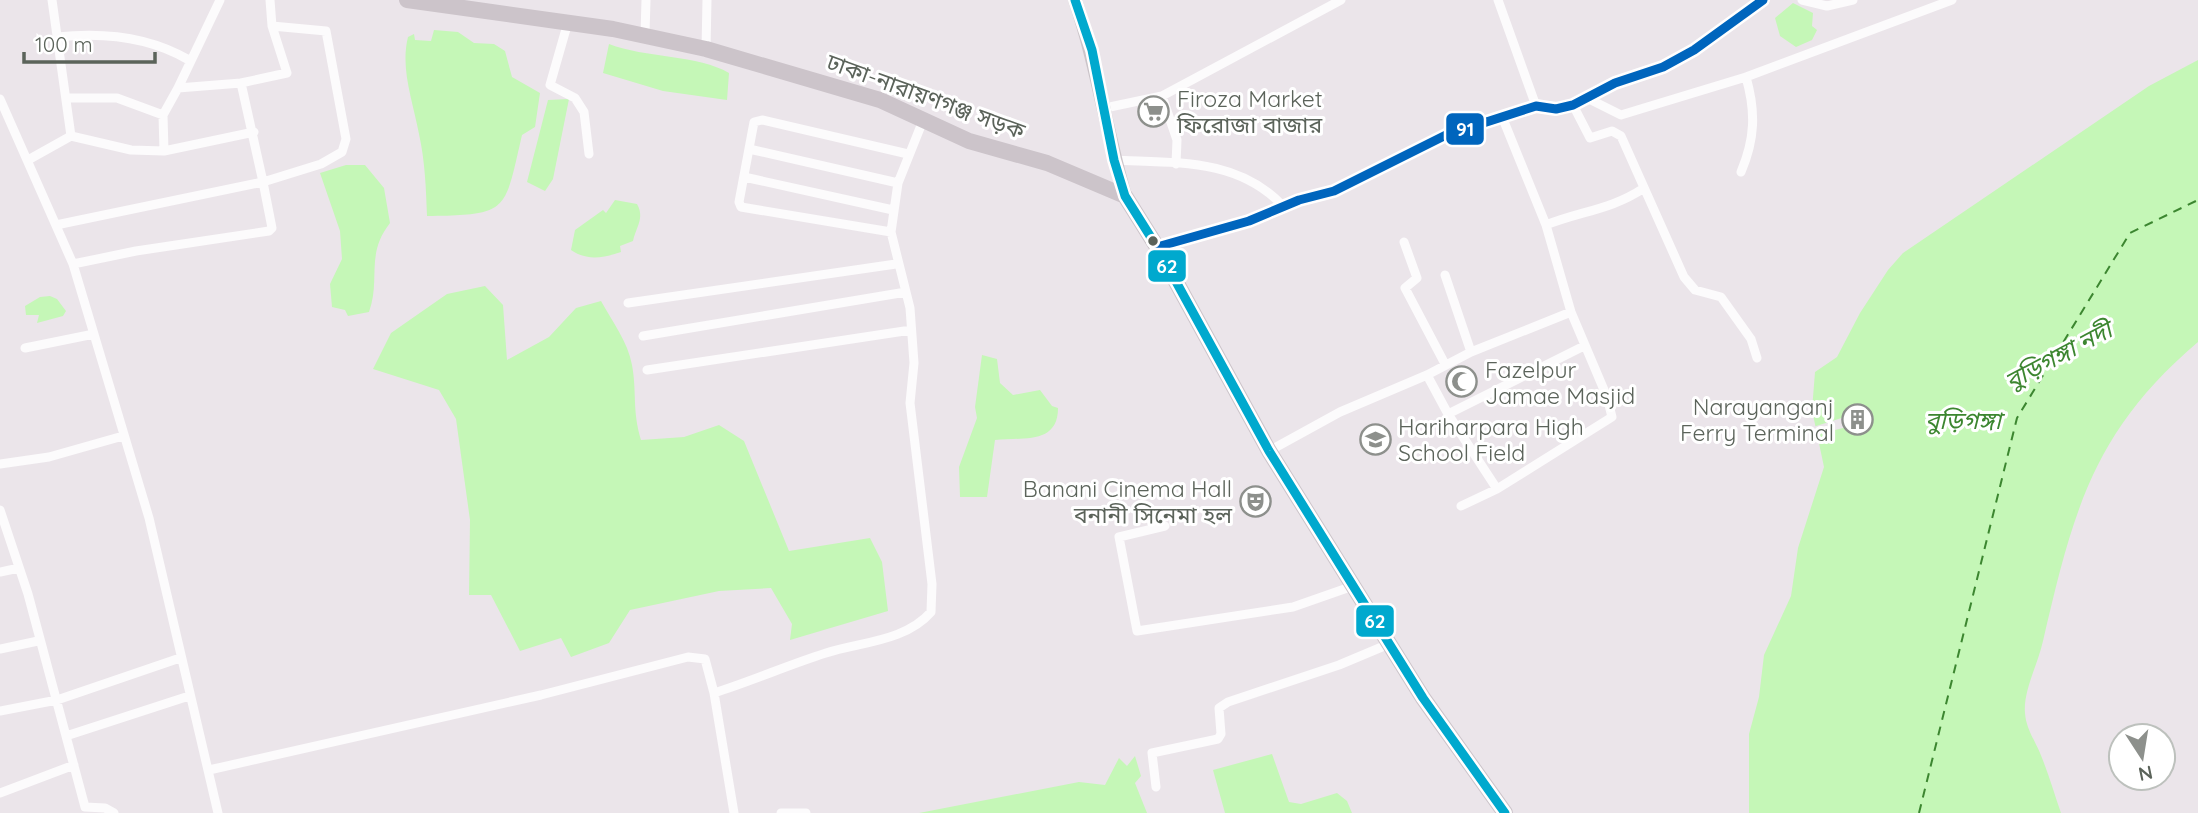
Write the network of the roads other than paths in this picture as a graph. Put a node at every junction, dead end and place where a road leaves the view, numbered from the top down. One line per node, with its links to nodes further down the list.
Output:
1 (52, 0): 17 (street)
2 (220, 0): 19 (street)
3 (270, 0): 15 (street)
4 (415, 0): 14 (highway, ঢাকা-নারায়ণগঞ্জ সড়ক)
5 (646, 0): 16 (street)
6 (707, 0): 18 (street)
7 (1075, 0): 29 (main road)
8 (1341, 0): 23 (street)
9 (1498, 0): 28 (street)
10 (1763, 0): 24 (street)
11 (1802, 0): 12 (street)
12 (1853, 0)
13 (1952, 0): 20 (street)
14 (568, 22): 16 (highway, ঢাকা-নারায়ণগঞ্জ সড়ক); 37 (street)
15 (272, 26): 21 (street); 44 (street)
16 (645, 34): 18 (highway, ঢাকা-নারায়ণগঞ্জ সড়ক)
17 (57, 37): 19 (street); 26 (street)
18 (706, 49): 31 (highway, ঢাকা-নারায়ণগঞ্জ সড়ক)
19 (189, 60): 22 (street)
20 (1746, 77): 24 (street); 42 (street)
21 (241, 83): 22 (street); 33 (street)
22 (178, 88): 30 (street)
23 (1162, 96): 29 (street); 41 (street)
24 (1587, 98): 27 (street)
25 (0, 99): 39 (street)
26 (66, 99): 30 (street); 34 (street)
27 (1573, 105): 28 (street); 46 (street)
28 (1536, 106): 32 (street)
29 (1105, 108): 40 (main road)
30 (163, 114): 36 (street)
31 (924, 118): 38 (street); 47 (highway, ঢাকা-নারায়ণগঞ্জ সড়ক)
32 (1503, 119): 48 (street); 51 (street)
33 (254, 133): 36 (street); 44 (street)
34 (71, 136): 36 (street); 39 (street)
35 (749, 149): 38 (street); 43 (street); 45 (street)
36 (164, 151)
37 (589, 154)
38 (908, 154): 45 (street)
39 (28, 160): 50 (street)
40 (1114, 160): 41 (street); 47 (main road)
41 (1176, 163): 48 (street)
42 (1741, 172)
43 (744, 177): 49 (street); 52 (street)
44 (262, 178): 50 (street); 55 (street)
45 (898, 183): 49 (street)
46 (1644, 188): 51 (street); 67 (street)
47 (1125, 196): 54 (highway)
48 (1283, 206): 54 (street)
49 (893, 210): 52 (street)
50 (56, 225): 55 (street)
51 (1546, 225): 60 (street)
52 (891, 232): 56 (street)
53 (1404, 242): 68 (street)
54 (1157, 247): 73 (highway)
55 (73, 264): 62 (street)
56 (897, 264): 58 (street); 59 (street)
57 (1445, 275): 66 (street)
58 (906, 292): 61 (street); 63 (street)
59 (628, 303)
60 (1571, 312): 64 (street); 66 (street)
61 (911, 330): 69 (street); 86 (street)
62 (93, 334): 65 (street); 72 (street)
63 (643, 336)
64 (1584, 346): 71 (street); 75 (street)
65 (25, 348)
66 (1471, 352): 68 (street)
67 (1757, 358)
68 (1445, 364): 70 (street)
69 (647, 370)
70 (1427, 375): 71 (street); 73 (street)
71 (1448, 414): 75 (street)
72 (124, 436): 74 (street); 85 (street)
73 (1269, 451): 81 (highway)
74 (0, 464)
75 (1497, 489): 76 (street)
76 (1461, 506)
77 (0, 510): 79 (street)
78 (1165, 526): 81 (street)
79 (19, 568): 80 (street); 82 (street)
80 (0, 572)
81 (1353, 586): 83 (highway)
82 (38, 641): 84 (street); 88 (street)
83 (1389, 644): 93 (street); 100 (highway)
84 (0, 649)
85 (180, 658): 87 (street); 88 (street)
86 (714, 692): 92 (street); 97 (street)
87 (189, 696): 90 (street); 92 (street)
88 (57, 700): 89 (street); 90 (street)
89 (0, 711)
90 (66, 736): 91 (street)
91 (74, 765): 94 (street); 95 (street)
92 (209, 770): 96 (street)
93 (1156, 787)
94 (0, 793)
95 (114, 813)
96 (218, 813)
97 (734, 813)
98 (782, 813): 99 (street)
99 (806, 813)
100 (1505, 813)

